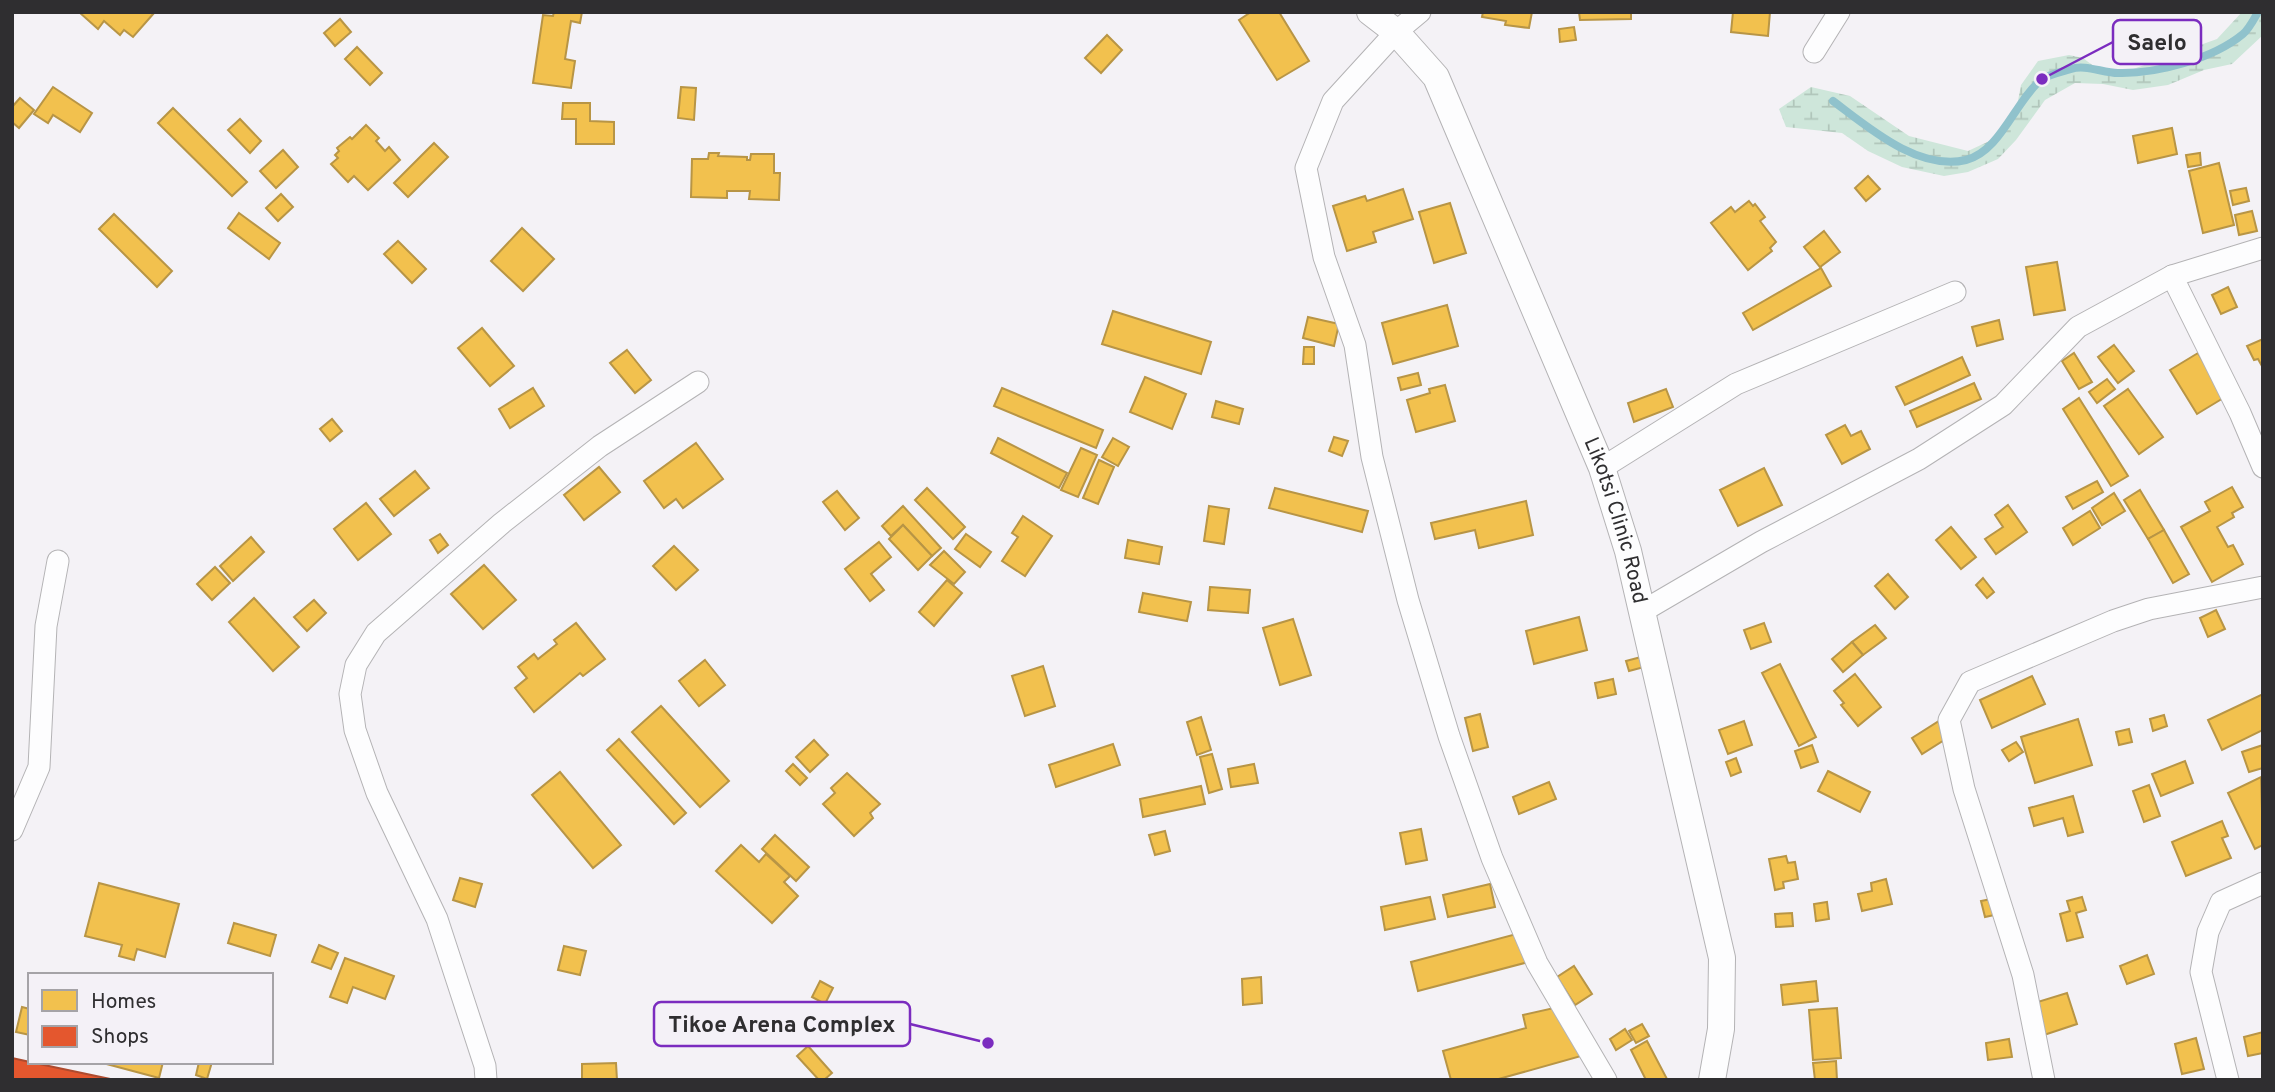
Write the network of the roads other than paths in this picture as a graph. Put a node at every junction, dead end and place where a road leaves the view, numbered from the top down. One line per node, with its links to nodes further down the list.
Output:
1 (1370, 12): 4 (street, Likotsi Clinic Road)
2 (1420, 12): 4 (street)
3 (1839, 12): 5 (street)
4 (1396, 32): 11 (street, Likotsi Clinic Road); 18 (street)
5 (1814, 52)
6 (2263, 248): 7 (street)
7 (2172, 276): 10 (street); 14 (street)
8 (1955, 292): 11 (street)
9 (698, 382): 17 (street)
10 (2263, 467)
11 (1602, 468): 14 (street, Likotsi Clinic Road)
12 (58, 561): 15 (street)
13 (2263, 587): 20 (street)
14 (1643, 611): 19 (street, Likotsi Clinic Road)
15 (12, 830)
16 (2263, 883): 21 (street)
17 (486, 1080)
18 (1606, 1080)
19 (1712, 1080)
20 (2044, 1080)
21 (2228, 1080)

